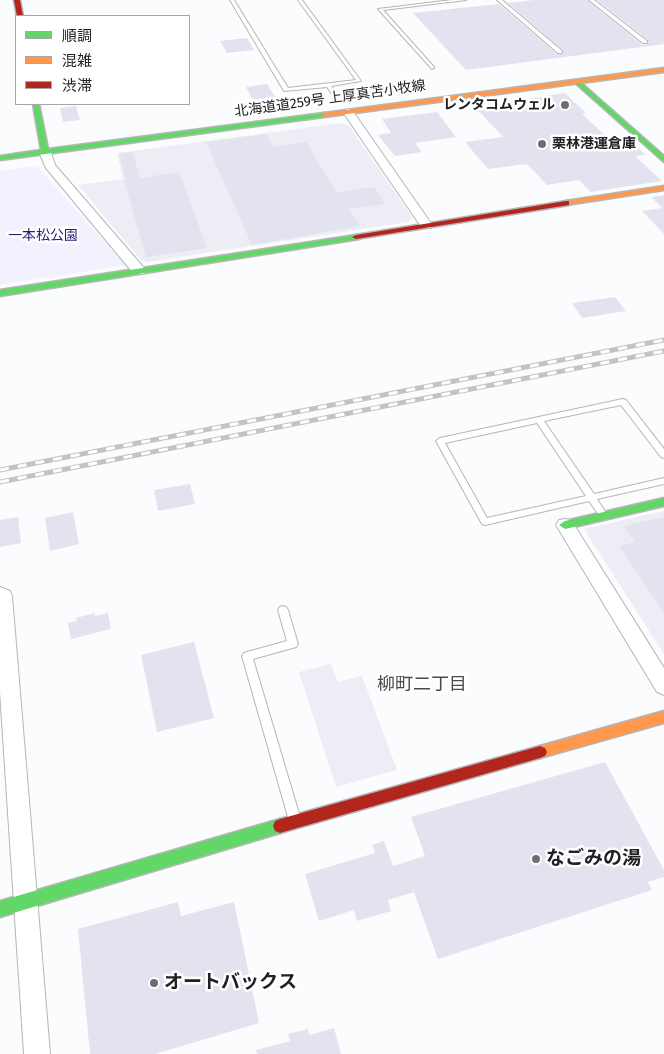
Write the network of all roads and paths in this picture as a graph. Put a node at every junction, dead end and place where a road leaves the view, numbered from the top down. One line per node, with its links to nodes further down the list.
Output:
1 (17, 0): 7 (street)
2 (232, 0): 15 (lane)
3 (300, 0): 15 (lane)
4 (464, 0): 12 (lane)
5 (499, 0): 9 (lane)
6 (591, 0): 8 (lane)
7 (20, 15)
8 (645, 42)
9 (560, 52)
10 (664, 58): 11 (street)
11 (637, 62)
12 (432, 68)
13 (664, 70): 14 (street, 北海道道259号 上厚真苫小牧線)
14 (576, 81): 18 (street, 北海道道259号 上厚真苫小牧線); 21 (street)
15 (328, 85): 16 (lane)
16 (340, 100)
17 (36, 105): 19 (street)
18 (348, 112): 19 (street, 北海道道259号 上厚真苫小牧線); 23 (street)
19 (43, 143): 20 (street, 北海道道259号 上厚真苫小牧線); 24 (street)
20 (0, 158)
21 (664, 160)
22 (664, 188): 23 (street)
23 (426, 225): 24 (street)
24 (139, 271): 25 (street)
25 (0, 293)
26 (539, 420): 27 (lane); 29 (lane); 29 (lane)
27 (664, 455)
28 (664, 481): 29 (lane)
29 (592, 498): 31 (lane)
30 (664, 502): 31 (street)
31 (604, 516): 32 (street)
32 (565, 525): 35 (street)
33 (0, 594): 38 (street)
34 (283, 610): 37 (lane)
35 (664, 686)
36 (664, 717): 37 (street)
37 (295, 822): 38 (street)
38 (25, 902): 39 (street); 40 (street)
39 (0, 909)
40 (37, 1054)

